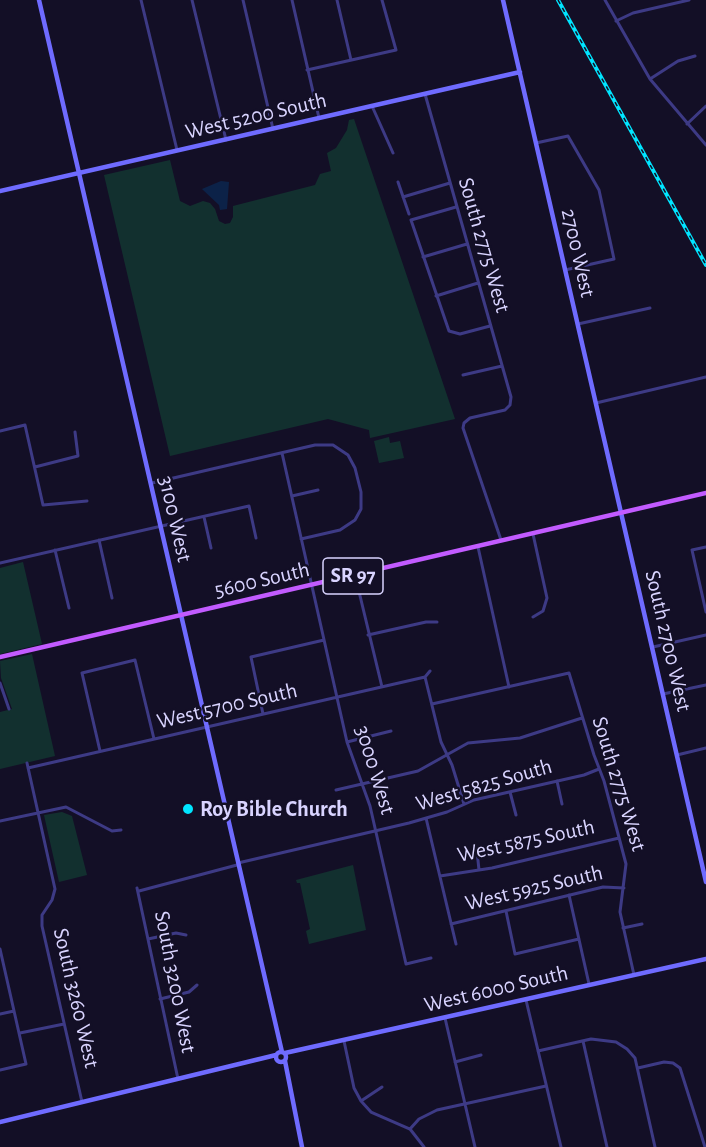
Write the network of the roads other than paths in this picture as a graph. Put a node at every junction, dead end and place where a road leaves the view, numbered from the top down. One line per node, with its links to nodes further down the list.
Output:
1 (39, 0): 29 (street, 3100 West)
2 (141, 0): 27 (street)
3 (192, 0): 24 (street)
4 (243, 0): 23 (street)
5 (292, 0): 15 (street)
6 (337, 0): 14 (street)
7 (382, 0): 14 (street)
8 (503, 0): 16 (street, 2700 West)
9 (604, 0): 12 (street)
10 (689, 0): 11 (street)
11 (681, 1): 12 (street)
12 (616, 21): 17 (street)
13 (695, 56): 17 (street)
14 (351, 60): 15 (street)
15 (307, 70): 21 (street)
16 (520, 72): 18 (street, West 5200 South); 25 (street, 2700 West)
17 (650, 79): 22 (street)
18 (424, 94): 19 (street, West 5200 South); 31 (street, South 2775 West)
19 (372, 106): 21 (street, West 5200 South); 28 (street)
20 (706, 106): 22 (street)
21 (318, 118): 23 (street, West 5200 South)
22 (687, 124): 26 (street)
23 (273, 129): 24 (street, West 5200 South)
24 (226, 140): 27 (street, West 5200 South)
25 (536, 143): 38 (street, 2700 West); 38 (street)
26 (706, 145)
27 (177, 151): 29 (street, West 5200 South)
28 (393, 153)
29 (79, 173): 32 (street, West 5200 South); 52 (street, 3100 West)
30 (398, 182): 33 (street)
31 (450, 183): 33 (street); 34 (street, South 2775 West)
32 (0, 191)
33 (403, 197): 35 (street)
34 (456, 207): 36 (street, South 2775 West); 37 (street)
35 (409, 214)
36 (467, 244): 37 (street); 39 (street, South 2775 West)
37 (423, 257): 40 (street)
38 (565, 270): 42 (street, 2700 West)
39 (478, 284): 40 (street); 43 (street, South 2775 West)
40 (436, 296): 43 (street)
41 (650, 308): 42 (street)
42 (578, 324): 47 (street, 2700 West)
43 (490, 326): 44 (street, South 2775 West)
44 (502, 366): 45 (street); 64 (street, South 2775 West)
45 (463, 375)
46 (706, 377): 47 (street)
47 (596, 403): 57 (street, 2700 West)
48 (0, 431): 51 (street)
49 (75, 432): 51 (street)
50 (282, 453): 52 (street); 55 (street, 3000 West); 62 (street)
51 (35, 467): 56 (street)
52 (150, 483): 59 (street, 3100 West)
53 (318, 490): 55 (street)
54 (706, 493): 57 (main road, 5600 South / SR 97)
55 (292, 496): 62 (street, 3000 West)
56 (87, 501)
57 (622, 514): 60 (main road, 5600 South / SR 97); 81 (street, South 2700 West)
58 (204, 517): 59 (street); 61 (street); 67 (street)
59 (160, 528): 63 (street); 75 (street, 3100 West)
60 (533, 534): 64 (main road, 5600 South / SR 97); 76 (street)
61 (256, 538)
62 (302, 539): 71 (street, 3000 West)
63 (99, 540): 68 (street); 72 (street)
64 (501, 542): 65 (main road, 5600 South / SR 97)
65 (478, 547): 70 (main road, 5600 South / SR 97); 88 (street)
66 (706, 547): 74 (street)
67 (211, 548)
68 (55, 550): 69 (street); 73 (street)
69 (0, 564)
70 (355, 575): 71 (main road, 5600 South / SR 97); 78 (street)
71 (312, 585): 75 (main road, 5600 South / SR 97); 80 (street, 3000 West)
72 (112, 598)
73 (69, 608)
74 (706, 612)
75 (180, 616): 82 (main road, 5600 South / SR 97); 95 (street, 3100 West)
76 (533, 617)
77 (437, 622): 78 (street)
78 (368, 634): 87 (street)
79 (706, 635): 81 (street)
80 (324, 640): 90 (street, 3000 West); 93 (street)
81 (652, 647): 89 (street, South 2700 West)
82 (0, 657)
83 (430, 671): 84 (street)
84 (425, 677): 87 (street, West 5700 South); 91 (street)
85 (0, 683): 92 (street)
86 (706, 685): 89 (street)
87 (382, 687): 90 (street, West 5700 South)
88 (508, 687): 91 (street); 94 (street, South 2775 West)
89 (663, 694): 102 (street, South 2700 West)
90 (337, 697): 93 (street, West 5700 South); 98 (street, 3000 West)
91 (432, 704): 101 (street)
92 (9, 709)
93 (263, 714): 95 (street, West 5700 South)
94 (582, 718): 101 (street); 104 (street, South 2775 West)
95 (206, 727): 97 (street, West 5700 South); 119 (street, 3100 West)
96 (391, 731): 98 (street)
97 (154, 739): 100 (street, West 5700 South); 100 (street)
98 (347, 742): 106 (street, 3000 West)
99 (706, 748): 102 (street)
100 (100, 751): 103 (street, West 5700 South)
101 (447, 755): 106 (street); 109 (street)
102 (677, 755): 122 (street, South 2700 West)
103 (27, 765): 111 (street, South 3260 West)
104 (599, 769): 105 (street, West 5825 South); 117 (street, South 2775 West)
105 (557, 781): 108 (street, West 5825 South); 110 (street)
106 (363, 784): 107 (street); 116 (street, 3000 West)
107 (336, 790)
108 (510, 792): 109 (street, West 5825 South); 112 (street)
109 (464, 804): 113 (street, West 5825 South)
110 (562, 804)
111 (38, 812): 114 (street); 115 (street); 145 (street, South 3260 West)
112 (516, 815)
113 (426, 818): 116 (street, West 5825 South); 121 (street)
114 (0, 821)
115 (121, 830)
116 (376, 831): 119 (street, West 5825 South); 135 (street, 3000 West)
117 (619, 838): 120 (street, West 5875 South); 123 (street, South 2775 West)
118 (477, 851): 120 (street)
119 (237, 864): 124 (street, West 5825 South); 151 (street, 3100 West)
120 (479, 870): 121 (street, West 5875 South)
121 (440, 876): 127 (street)
122 (706, 882)
123 (624, 888): 125 (street, West 5925 South); 129 (street, South 2775 West)
124 (138, 889): 131 (street, South 3200 West)
125 (569, 895): 126 (street, West 5925 South); 132 (street)
126 (506, 910): 127 (street, West 5925 South); 132 (street)
127 (451, 924): 133 (street)
128 (642, 924): 129 (street)
129 (623, 928): 137 (street, South 2775 West)
130 (186, 934): 131 (street)
131 (148, 939): 140 (street, South 3200 West)
132 (579, 939): 139 (street)
133 (456, 944)
134 (0, 952): 142 (street)
135 (431, 958)
136 (706, 959): 137 (street, West 6000 South)
137 (634, 975): 139 (street, West 6000 South)
138 (197, 985): 140 (street)
139 (589, 985): 141 (street, West 6000 South)
140 (160, 999): 155 (street, South 3200 West)
141 (526, 999): 144 (street, West 6000 South); 149 (street)
142 (14, 1011): 143 (street); 146 (street)
143 (0, 1014)
144 (445, 1018): 147 (street, West 6000 South); 152 (street)
145 (64, 1024): 146 (street); 159 (street, South 3260 West)
146 (20, 1033): 154 (street)
147 (344, 1041): 151 (street, West 6000 South); 158 (street)
148 (583, 1041): 149 (street); 153 (street); 167 (street)
149 (538, 1051): 156 (street)
150 (481, 1055): 152 (street)
151 (281, 1056): 155 (street, West 6000 South); 163 (street, 3100 West)
152 (455, 1062): 160 (street)
153 (637, 1068): 168 (street); 169 (street)
154 (0, 1070)
155 (178, 1080): 159 (street, West 6000 South)
156 (546, 1086): 160 (street); 166 (street)
157 (381, 1087): 158 (street)
158 (361, 1101): 162 (street)
159 (82, 1102): 161 (street, West 6000 South)
160 (465, 1104): 162 (street); 165 (street)
161 (0, 1122)
162 (410, 1129): 164 (street)
163 (302, 1147)
164 (424, 1147)
165 (475, 1147)
166 (561, 1147)
167 (607, 1147)
168 (655, 1147)
169 (705, 1147)

